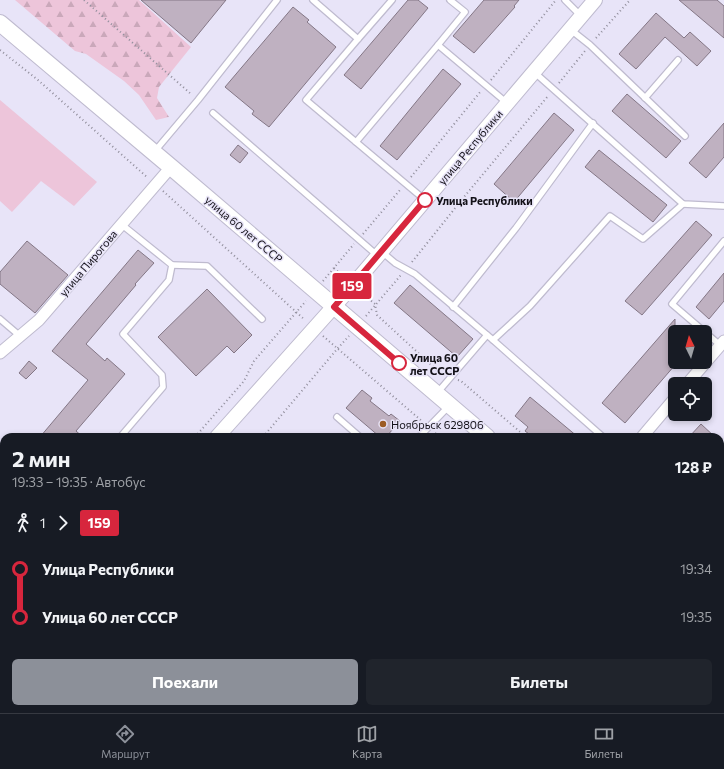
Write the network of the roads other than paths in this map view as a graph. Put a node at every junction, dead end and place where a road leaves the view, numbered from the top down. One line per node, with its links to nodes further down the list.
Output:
1 (278, 0): 20 (lane)
2 (313, 0): 10 (lane)
3 (392, 0): 10 (lane)
4 (450, 0): 11 (lane)
5 (564, 0): 7 (lane)
6 (595, 0): 7 (street, улица Республики)
7 (582, 16): 9 (street, улица Республики)
8 (0, 24): 20 (main road, улица 60 лет СССР)
9 (570, 30): 13 (street, улица Республики); 14 (lane)
10 (358, 39): 19 (lane)
11 (438, 45): 15 (lane); 19 (lane)
12 (678, 60): 14 (lane)
13 (534, 72): 15 (street, улица Республики); 17 (lane)
14 (645, 98): 18 (lane)
15 (507, 103): 22 (street, улица Республики)
16 (213, 113): 27 (lane)
17 (593, 123): 23 (lane); 29 (lane)
18 (685, 136)
19 (356, 142): 22 (lane)
20 (154, 153): 21 (main road, улица 60 лет СССР)
21 (171, 167): 25 (street, улица Пирогова); 30 (main road, улица 60 лет СССР)
22 (425, 200): 27 (street, улица Республики)
23 (683, 204): 24 (lane); 35 (lane)
24 (724, 206)
25 (121, 224): 28 (lane); 34 (street, улица Пирогова)
26 (724, 241): 36 (lane)
27 (380, 254): 29 (lane); 30 (street, улица Республики)
28 (172, 265): 32 (lane); 43 (lane)
29 (453, 306): 33 (lane)
30 (334, 307): 39 (main road, улица 60 лет СССР); 44 (street, улица Республики)
31 (0, 319): 34 (lane)
32 (262, 319)
33 (487, 335): 35 (lane); 39 (lane)
34 (20, 336): 37 (street, улица Пирогова)
35 (494, 340): 48 (lane)
36 (722, 343): 38 (street)
37 (0, 353)
38 (693, 377)
39 (436, 394): 40 (main road, улица 60 лет СССР)
40 (449, 405): 46 (lane); 47 (main road, улица 60 лет СССР)
41 (668, 406): 49 (street)
42 (337, 418): 45 (lane)
43 (124, 433)
44 (222, 433)
45 (355, 433)
46 (423, 433)
47 (482, 433)
48 (599, 433)
49 (645, 433)

